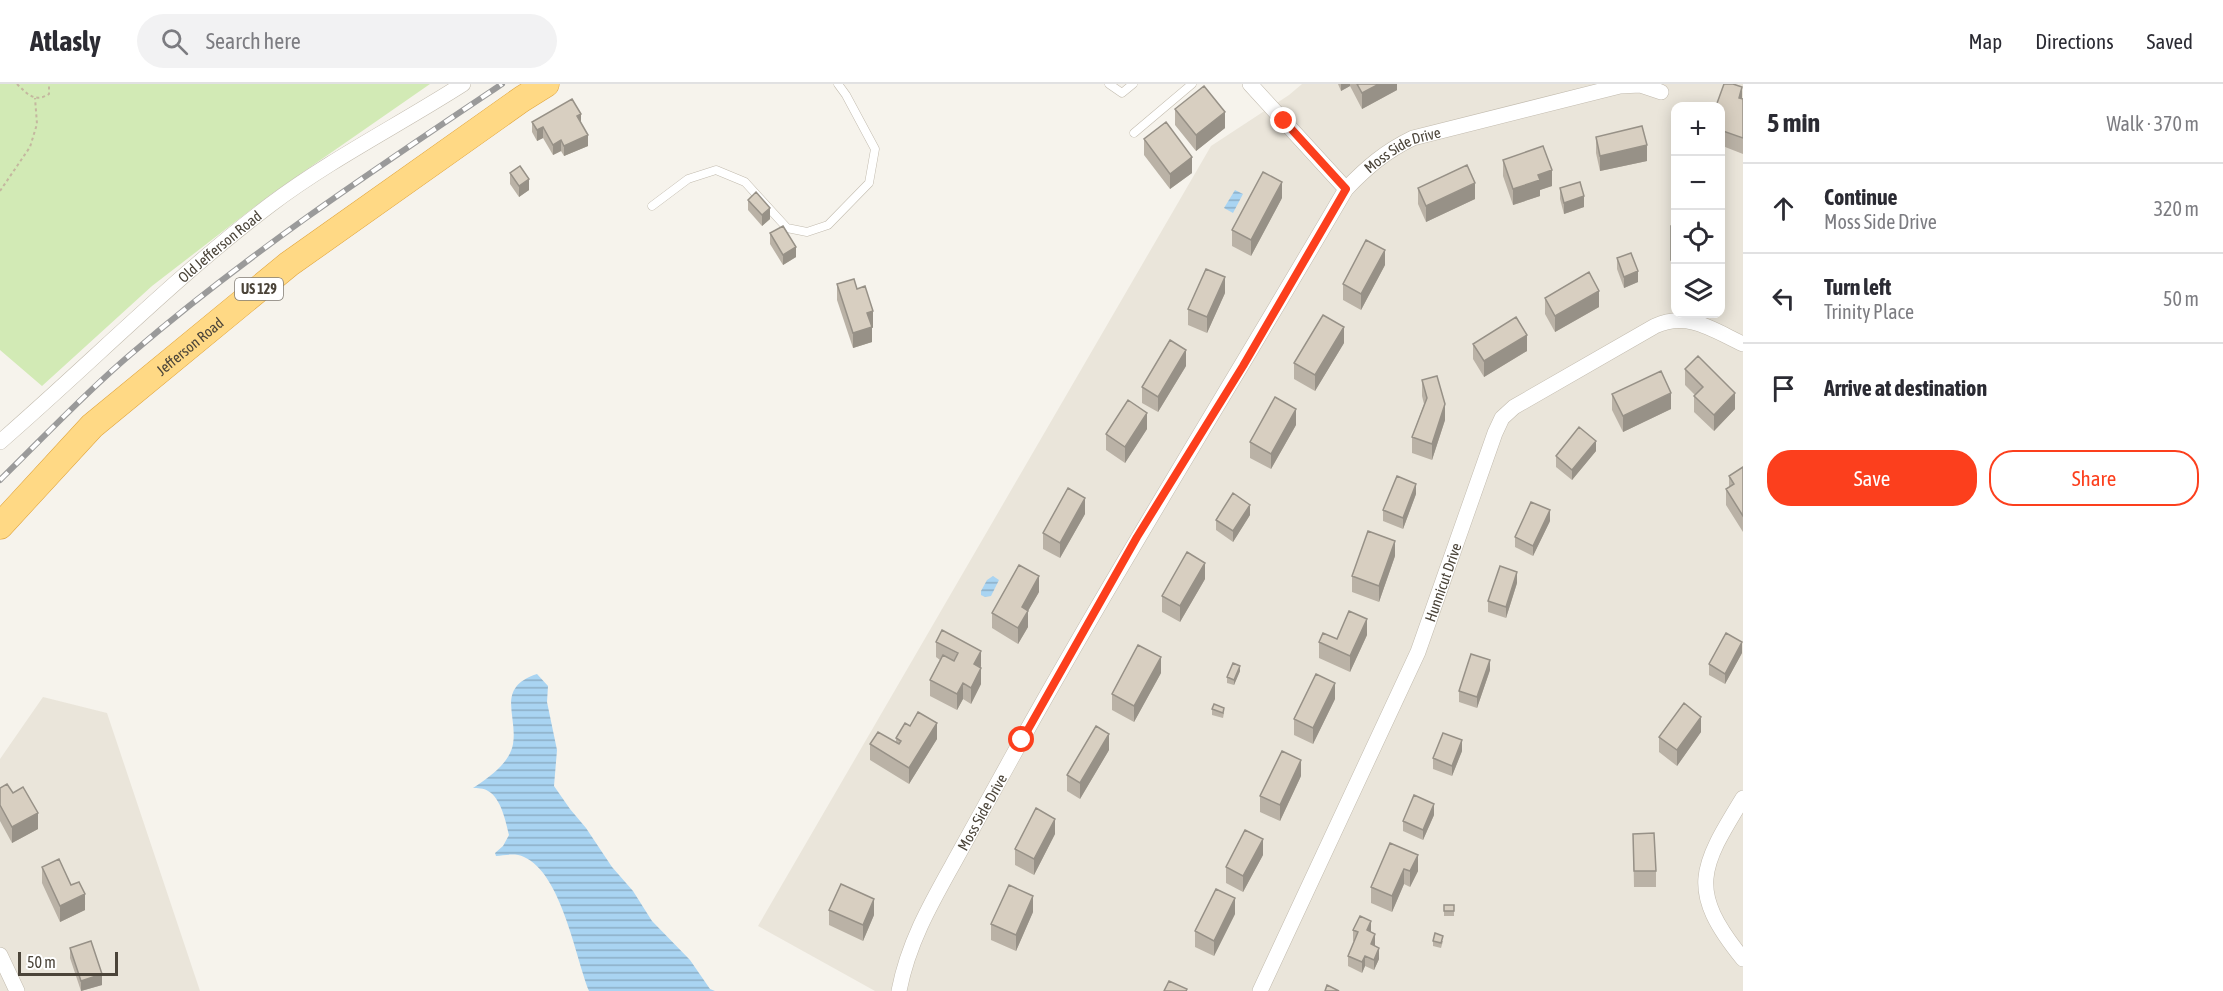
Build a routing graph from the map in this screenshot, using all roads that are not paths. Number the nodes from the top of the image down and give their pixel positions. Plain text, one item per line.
1 (463, 84) edge
2 (546, 84) edge
3 (838, 84) edge
4 (1109, 84) edge
5 (1133, 84) edge
6 (1192, 84) edge
7 (1254, 85) edge
8 (1661, 92) dead end
9 (1134, 133) dead end
10 (1346, 189) junction
11 (652, 206) dead end
12 (1743, 344) edge
13 (0, 442) edge
14 (0, 526) edge
15 (1743, 798) edge
16 (0, 955) edge
17 (1743, 959) edge
18 (17, 991) edge
19 (898, 991) edge
20 (1260, 991) edge

1 - 13 street, Old Jefferson Road
2 - 14 highway, Jefferson Road / US 129
3 - 11 lane
4 - 5 lane
6 - 9 lane
7 - 10 street
8 - 10 street, Moss Side Drive
10 - 19 street, Moss Side Drive
12 - 20 street, Hunnicut Drive
15 - 17 street
16 - 18 street

